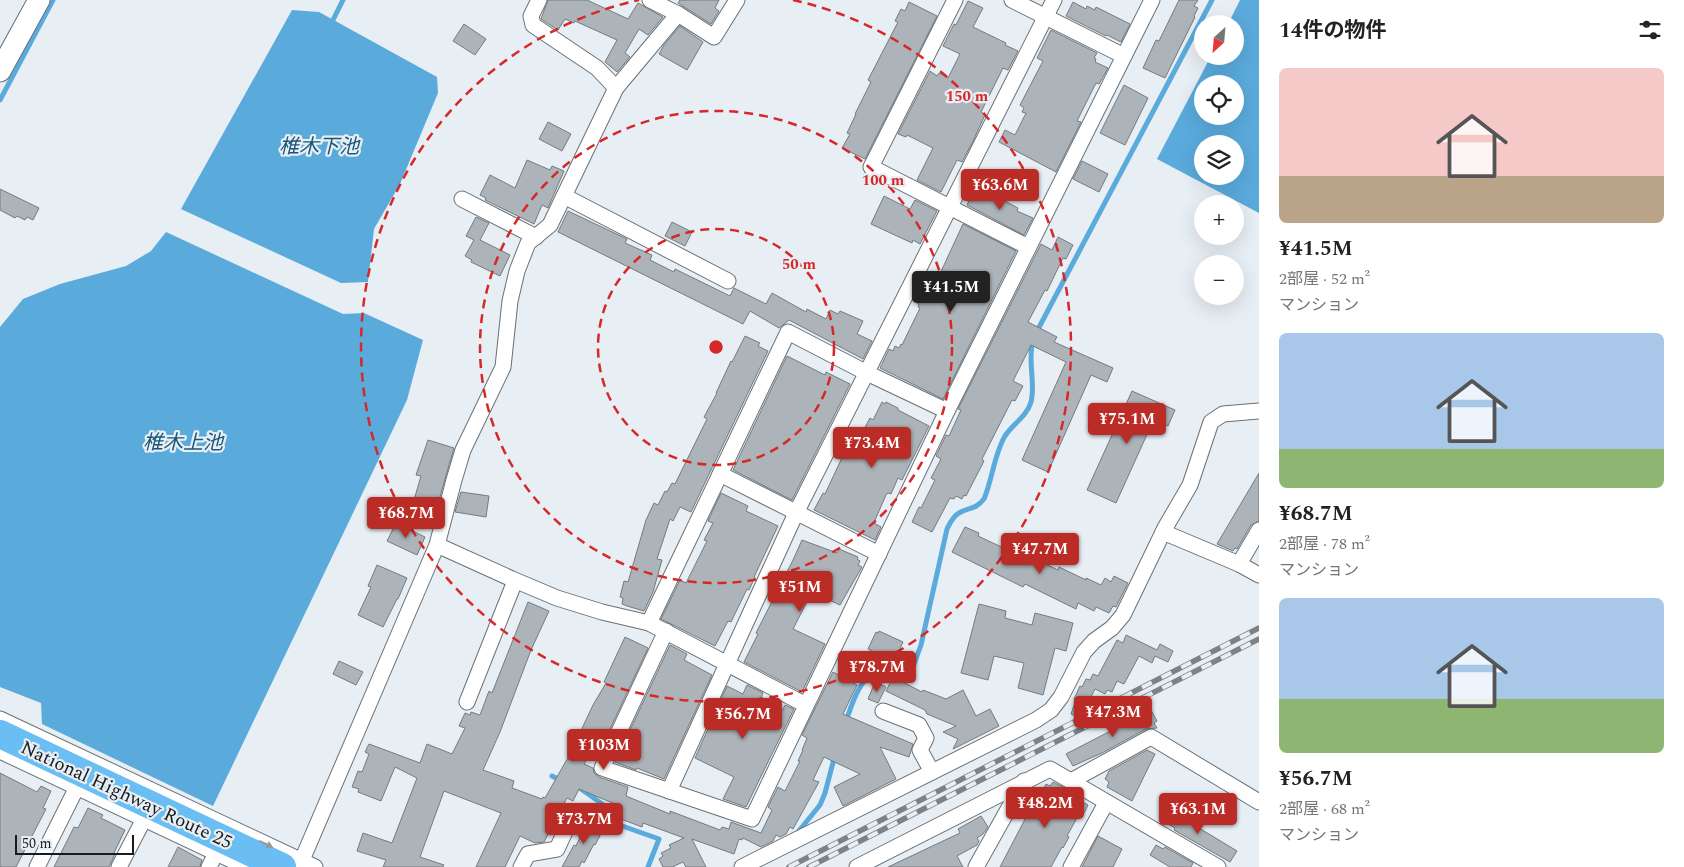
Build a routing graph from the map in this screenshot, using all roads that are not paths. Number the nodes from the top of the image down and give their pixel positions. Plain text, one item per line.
1 (39, 0) edge
2 (539, 0) edge
3 (650, 0) edge
4 (737, 0) edge
5 (955, 0) edge
6 (1012, 0) edge
7 (1054, 0) edge
8 (1152, 0) edge
9 (678, 14) junction
10 (1046, 16) junction
11 (1124, 56) junction
12 (0, 71) edge
13 (616, 88) junction
14 (564, 196) junction
15 (462, 198) dead end
16 (950, 208) junction
17 (536, 237) junction
18 (1028, 247) junction
19 (728, 280) dead end
20 (867, 372) junction
21 (947, 410) junction
22 (1259, 410) edge
23 (720, 474) junction
24 (796, 513) junction
25 (1259, 530) edge
26 (1163, 532) junction
27 (437, 545) junction
28 (879, 554) junction
29 (1239, 564) junction
30 (1259, 575) edge
31 (515, 581) junction
32 (649, 623) junction
33 (666, 631) junction
34 (726, 664) junction
35 (467, 702) dead end
36 (806, 705) junction
37 (883, 711) dead end
38 (0, 719) edge
39 (0, 734) edge
40 (0, 751) edge
41 (932, 772) junction
42 (1024, 781) junction
43 (1071, 781) junction
44 (77, 787) junction
45 (669, 791) junction
46 (1259, 802) edge
47 (1106, 803) junction
48 (144, 819) junction
49 (569, 823) dead end
50 (216, 853) junction
51 (299, 865) edge
52 (37, 867) edge
53 (119, 867) edge
54 (210, 867) edge
55 (246, 867) edge
56 (521, 867) edge
57 (742, 867) edge
58 (857, 867) edge
59 (976, 867) edge
60 (1071, 867) edge
61 (1218, 867) edge

1 - 12 street
2 - 13 street
3 - 9 street
4 - 9 street
5 - 16 street
6 - 10 street
7 - 10 street
8 - 11 street
9 - 13 street
10 - 11 street
10 - 16 street
11 - 18 street
13 - 14 street
14 - 17 street
14 - 19 street
15 - 17 street
16 - 18 street
16 - 20 street
17 - 27 street
18 - 21 street
20 - 21 street
20 - 23 street
20 - 24 street
21 - 28 street
22 - 26 street
23 - 24 street
23 - 32 street
24 - 28 street
24 - 34 street
25 - 29 street
26 - 29 street
26 - 41 street
27 - 31 street
27 - 51 street
28 - 36 street
29 - 30 street
31 - 32 street
31 - 35 street
32 - 33 street
33 - 34 street
33 - 45 street
34 - 36 street
34 - 45 street
36 - 45 street
37 - 41 street
38 -> 51 street
39 - 51 highway, National Highway Route 25
40 - 44 street
41 - 57 street
42 - 43 street
42 - 58 street
42 - 59 street
43 - 46 street
43 - 47 street
44 - 48 street
44 - 52 street
47 - 60 street
47 - 61 street
48 - 50 street
48 - 53 street
49 - 56 street
50 - 54 street
50 - 55 street

